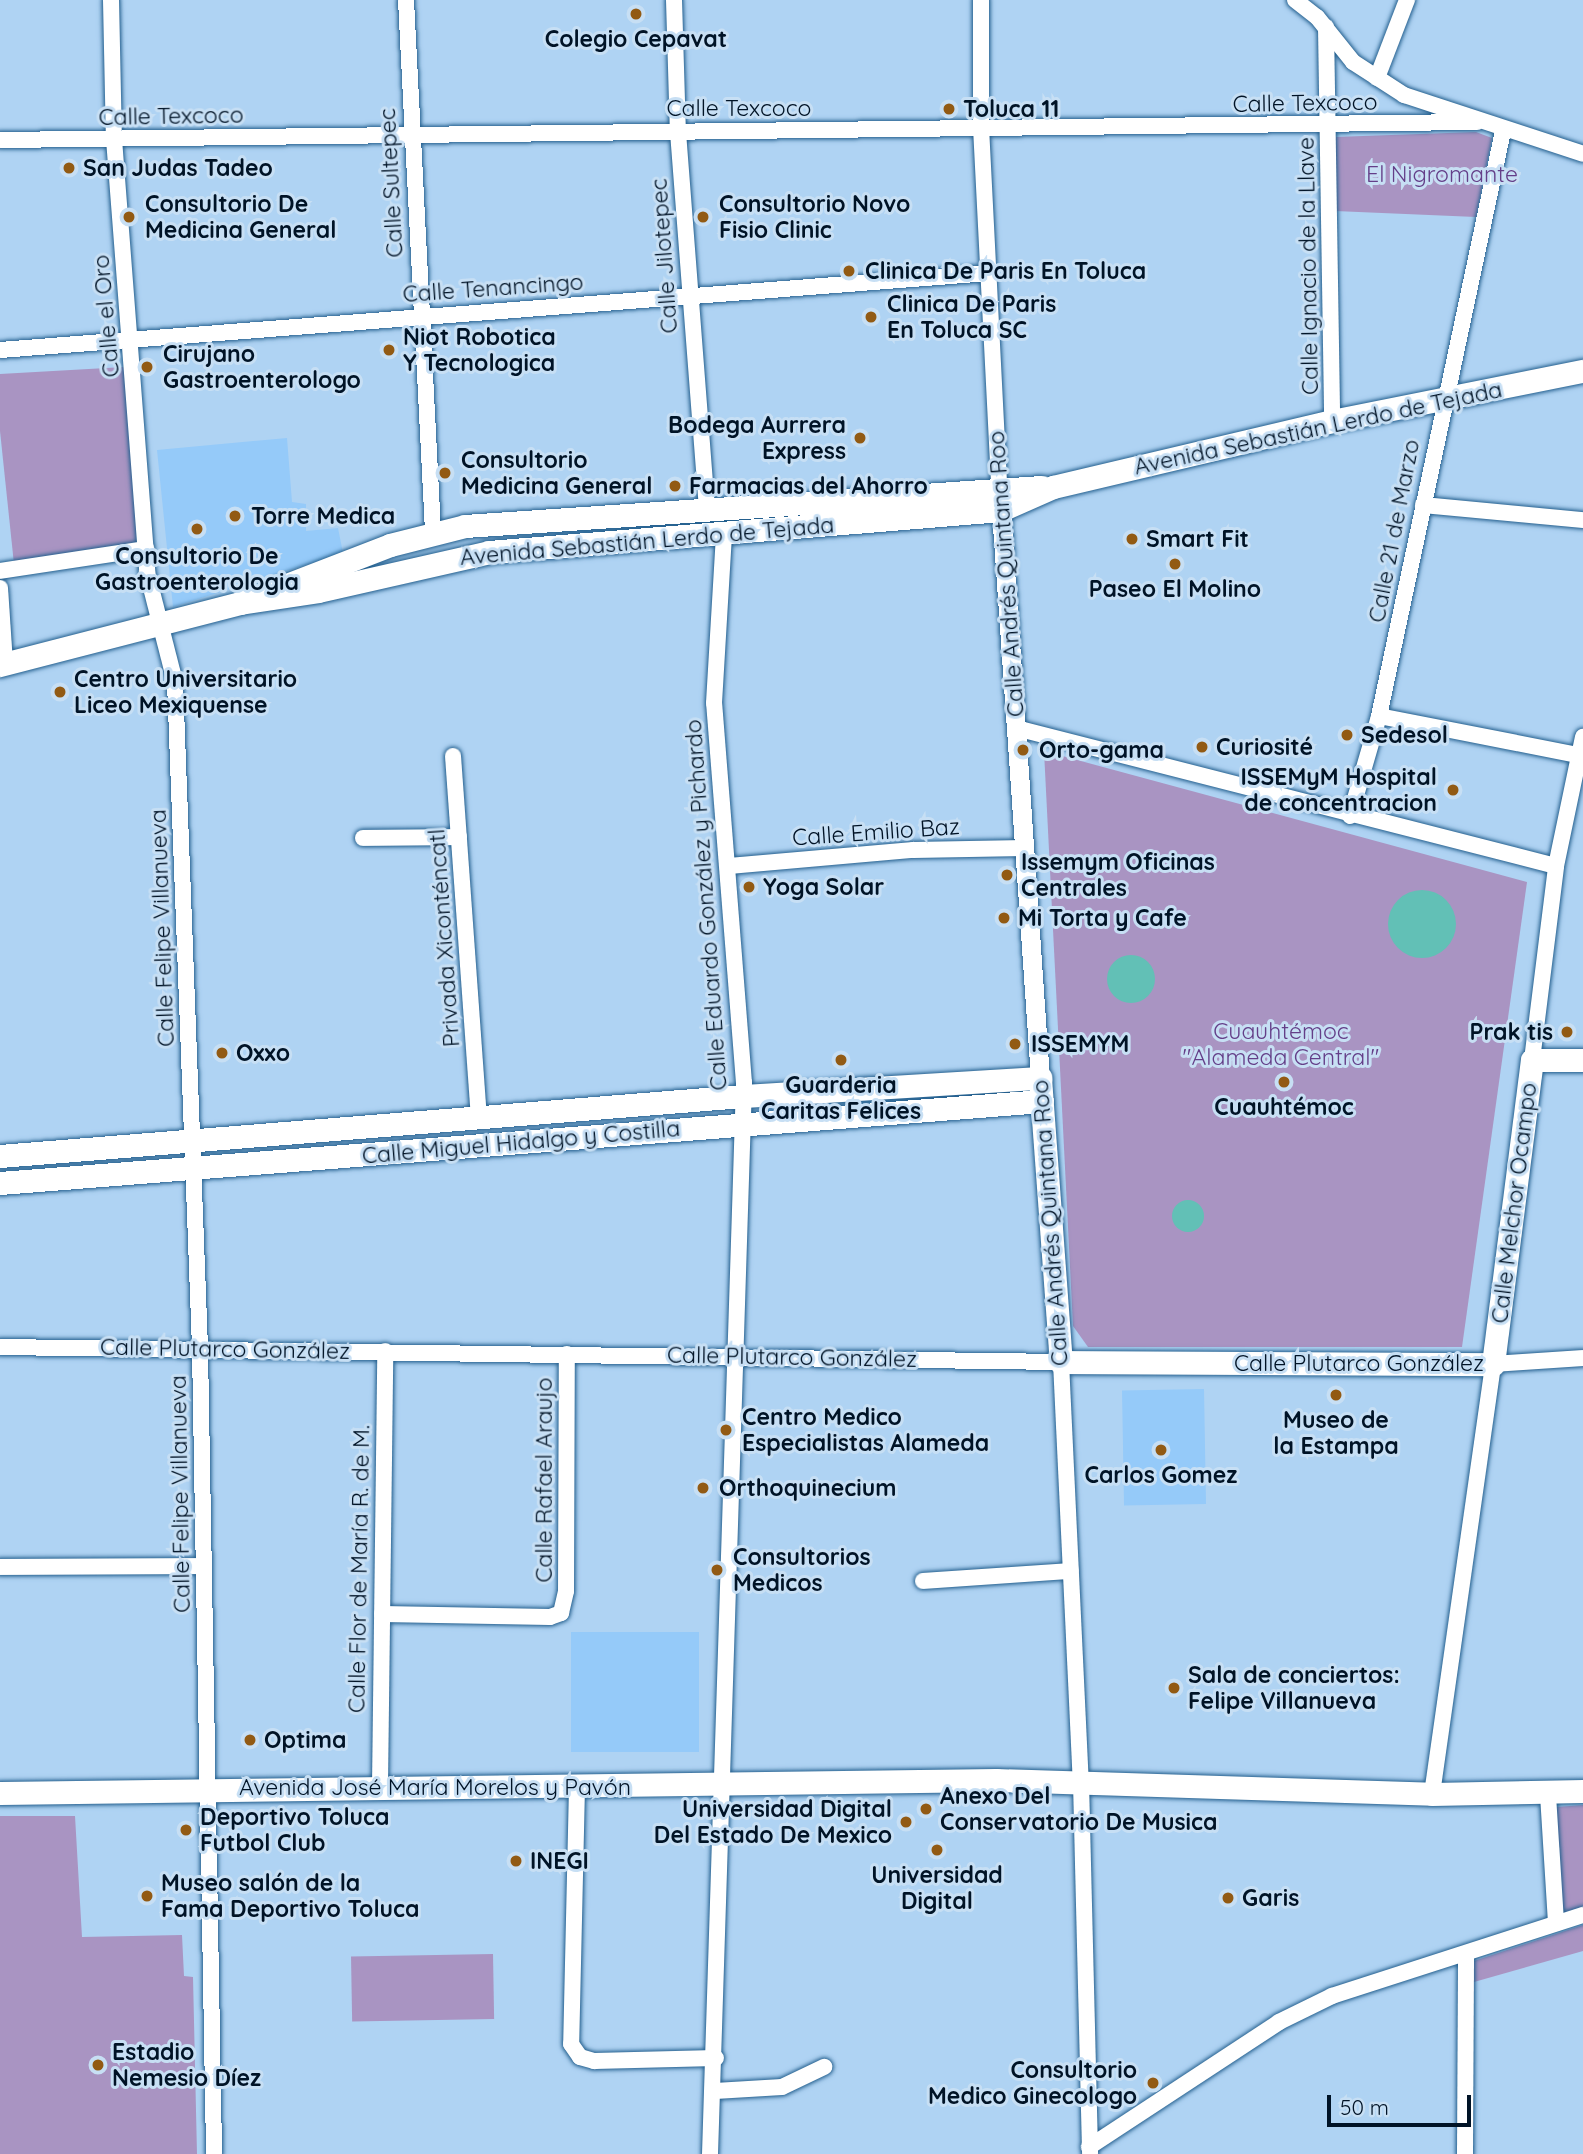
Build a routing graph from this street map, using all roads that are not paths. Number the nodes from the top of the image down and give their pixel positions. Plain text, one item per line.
1 (111, 0) edge
2 (406, 0) edge
3 (674, 0) edge
4 (981, 0) edge
5 (1296, 0) edge
6 (1407, 0) edge
7 (1326, 27) junction
8 (1377, 78) junction
9 (1477, 122) junction
10 (1329, 125) junction
11 (981, 127) junction
12 (1503, 131) junction
13 (678, 132) junction
14 (410, 136) junction
15 (114, 139) junction
16 (0, 140) edge
17 (1583, 154) edge
18 (989, 273) junction
19 (689, 297) junction
20 (421, 316) junction
21 (131, 341) junction
22 (0, 351) edge
23 (1583, 370) edge
24 (1443, 400) junction
25 (1332, 421) junction
26 (1000, 499) junction
27 (1423, 505) junction
28 (707, 508) junction
29 (1583, 520) edge
30 (433, 532) junction
31 (724, 534) junction
32 (146, 549) junction
33 (0, 571) edge
34 (0, 588) edge
35 (240, 603) junction
36 (161, 625) junction
37 (3, 664) edge
38 (1379, 716) junction
39 (1016, 728) junction
40 (1583, 737) edge
41 (1581, 755) edge
42 (453, 756) dead end
43 (1350, 816) junction
44 (459, 837) junction
45 (363, 838) dead end
46 (1026, 848) junction
47 (729, 866) junction
48 (1556, 866) junction
49 (1532, 1060) junction
50 (1583, 1060) edge
51 (1040, 1078) junction
52 (743, 1096) junction
53 (1042, 1101) junction
54 (479, 1117) junction
55 (740, 1124) junction
56 (192, 1141) junction
57 (0, 1156) edge
58 (193, 1170) junction
59 (0, 1184) edge
60 (0, 1347) edge
61 (200, 1349) junction
62 (385, 1351) junction
63 (567, 1354) junction
64 (735, 1356) junction
65 (1583, 1358) edge
66 (1061, 1363) junction
67 (1493, 1364) junction
68 (204, 1566) junction
69 (0, 1567) edge
70 (1071, 1571) junction
71 (923, 1581) dead end
72 (382, 1614) junction
73 (1081, 1782) junction
74 (722, 1784) junction
75 (380, 1786) junction
76 (577, 1787) junction
77 (208, 1788) junction
78 (1583, 1791) edge
79 (0, 1793) edge
80 (1432, 1794) junction
81 (1548, 1794) junction
82 (1583, 1915) edge
83 (1556, 1923) junction
84 (1466, 1954) junction
85 (716, 2058) junction
86 (824, 2067) dead end
87 (715, 2091) junction
88 (1090, 2150) edge
89 (214, 2154) edge
90 (710, 2154) edge
91 (1465, 2154) edge

1 - 15 street, Calle el Oro
2 - 14 street, Calle Sultepec
3 - 13 street, Calle Jilotepec
4 - 11 street, Calle Andrés Quintana Roo
5 - 7 street
6 - 8 street
7 - 8 street
7 - 10 street, Calle Ignacio de la Llave
8 - 9 street
9 - 10 street, Calle Texcoco
9 - 12 street
10 - 11 street, Calle Texcoco
10 - 25 street, Calle Ignacio de la Llave
11 - 13 street, Calle Texcoco
11 - 18 street, Calle Andrés Quintana Roo
12 - 17 street
12 - 24 street, Calle 21 de Marzo
13 - 14 street, Calle Texcoco
13 - 19 street, Calle Jilotepec
14 - 15 street, Calle Texcoco
14 - 20 street, Calle Sultepec
15 - 16 street, Calle Texcoco
15 - 21 street, Calle el Oro
18 - 19 street, Calle Tenancingo
18 - 26 street, Calle Andrés Quintana Roo
19 - 20 street, Calle Tenancingo
19 - 28 street, Calle Jilotepec
20 - 21 street, Calle Tenancingo
20 - 30 street, Calle Sultepec
21 - 22 street, Calle Tenancingo
21 - 32 street, Calle el Oro
23 - 24 main road, Avenida Sebastián Lerdo de Tejada
24 - 25 main road, Avenida Sebastián Lerdo de Tejada
24 - 27 street, Calle 21 de Marzo
25 - 26 main road, Avenida Sebastián Lerdo de Tejada
26 - 28 main road, Avenida Sebastián Lerdo de Tejada
26 - 31 main road, Avenida Sebastián Lerdo de Tejada
26 - 39 street, Calle Andrés Quintana Roo
27 - 29 street
27 - 38 street, Calle 21 de Marzo
28 - 30 main road, Avenida Sebastián Lerdo de Tejada
30 - 35 main road, Avenida Sebastián Lerdo de Tejada
31 - 35 main road, Avenida Sebastián Lerdo de Tejada
31 - 47 street, Calle Eduardo González y Pichardo
32 - 33 street
32 - 36 street, Calle el Oro
34 - 37 street
35 - 36 main road, Avenida Sebastián Lerdo de Tejada
36 - 37 main road, Avenida Sebastián Lerdo de Tejada
36 - 56 street, Calle Felipe Villanueva
38 - 41 street
38 - 43 street, Calle 21 de Marzo
39 - 43 street
39 - 46 street, Calle Andrés Quintana Roo
40 - 41 street, Calle Melchor Ocampo
41 - 48 street, Calle Melchor Ocampo
42 - 44 street, Privada Xiconténcatl
43 - 48 street
44 - 45 street
44 - 54 street, Privada Xiconténcatl
46 - 47 street, Calle Emilio Baz
46 - 51 street, Calle Andrés Quintana Roo
47 - 52 street, Calle Eduardo González y Pichardo
48 - 49 street, Calle Melchor Ocampo
49 - 50 main road
49 - 67 main road, Calle Melchor Ocampo
51 - 52 main road, Calle Miguel Hidalgo y Costilla
51 - 53 main road, Calle Andrés Quintana Roo
52 - 54 main road, Calle Miguel Hidalgo y Costilla
52 - 55 street, Calle Eduardo González y Pichardo
53 - 55 main road, Calle Miguel Hidalgo y Costilla
53 - 66 main road, Calle Andrés Quintana Roo
54 - 56 main road, Calle Miguel Hidalgo y Costilla
55 - 58 main road, Calle Miguel Hidalgo y Costilla
55 - 64 street, Calle Eduardo González y Pichardo
56 - 57 main road, Calle Miguel Hidalgo y Costilla
56 - 58 street, Calle Felipe Villanueva
58 - 59 main road, Calle Miguel Hidalgo y Costilla
58 - 61 street, Calle Felipe Villanueva
60 - 61 street, Calle Plutarco González
61 - 62 street, Calle Plutarco González
61 - 68 street, Calle Felipe Villanueva
62 - 63 street, Calle Plutarco González
62 - 72 street, Calle Flor de María R. de M.
63 - 64 street, Calle Plutarco González
63 - 72 street, Calle Rafael Araujo
64 - 66 street, Calle Plutarco González
64 - 74 street, Calle Eduardo González y Pichardo
65 - 67 street, Calle Plutarco González
66 - 67 main road, Calle Plutarco González
66 - 70 street, Calle Andrés Quintana Roo
67 - 80 street, Calle Melchor Ocampo
68 - 69 street
68 - 77 street, Calle Felipe Villanueva
70 - 71 street
70 - 73 street, Calle Andrés Quintana Roo
72 - 75 street, Calle Flor de María R. de M.
73 - 74 main road, Avenida José María Morelos y Pavón
73 - 80 main road, Avenida José María Morelos y Pavón
73 - 88 street, Calle Andrés Quintana Roo
74 - 76 main road, Avenida José María Morelos y Pavón
74 - 85 street, Calle Eduardo González y Pichardo
75 - 76 main road, Avenida José María Morelos y Pavón
75 - 77 main road, Avenida José María Morelos y Pavón
76 - 85 street
77 - 79 main road, Avenida José María Morelos y Pavón
77 - 89 street, Calle Felipe Villanueva
78 - 81 main road, Avenida José María Morelos y Pavón
80 - 81 main road, Avenida José María Morelos y Pavón
81 - 83 street
82 - 83 street
83 - 84 street
84 - 88 street
84 - 91 street
85 - 87 street, Calle Eduardo González y Pichardo
86 - 87 street
87 - 90 street, Calle Eduardo González y Pichardo

